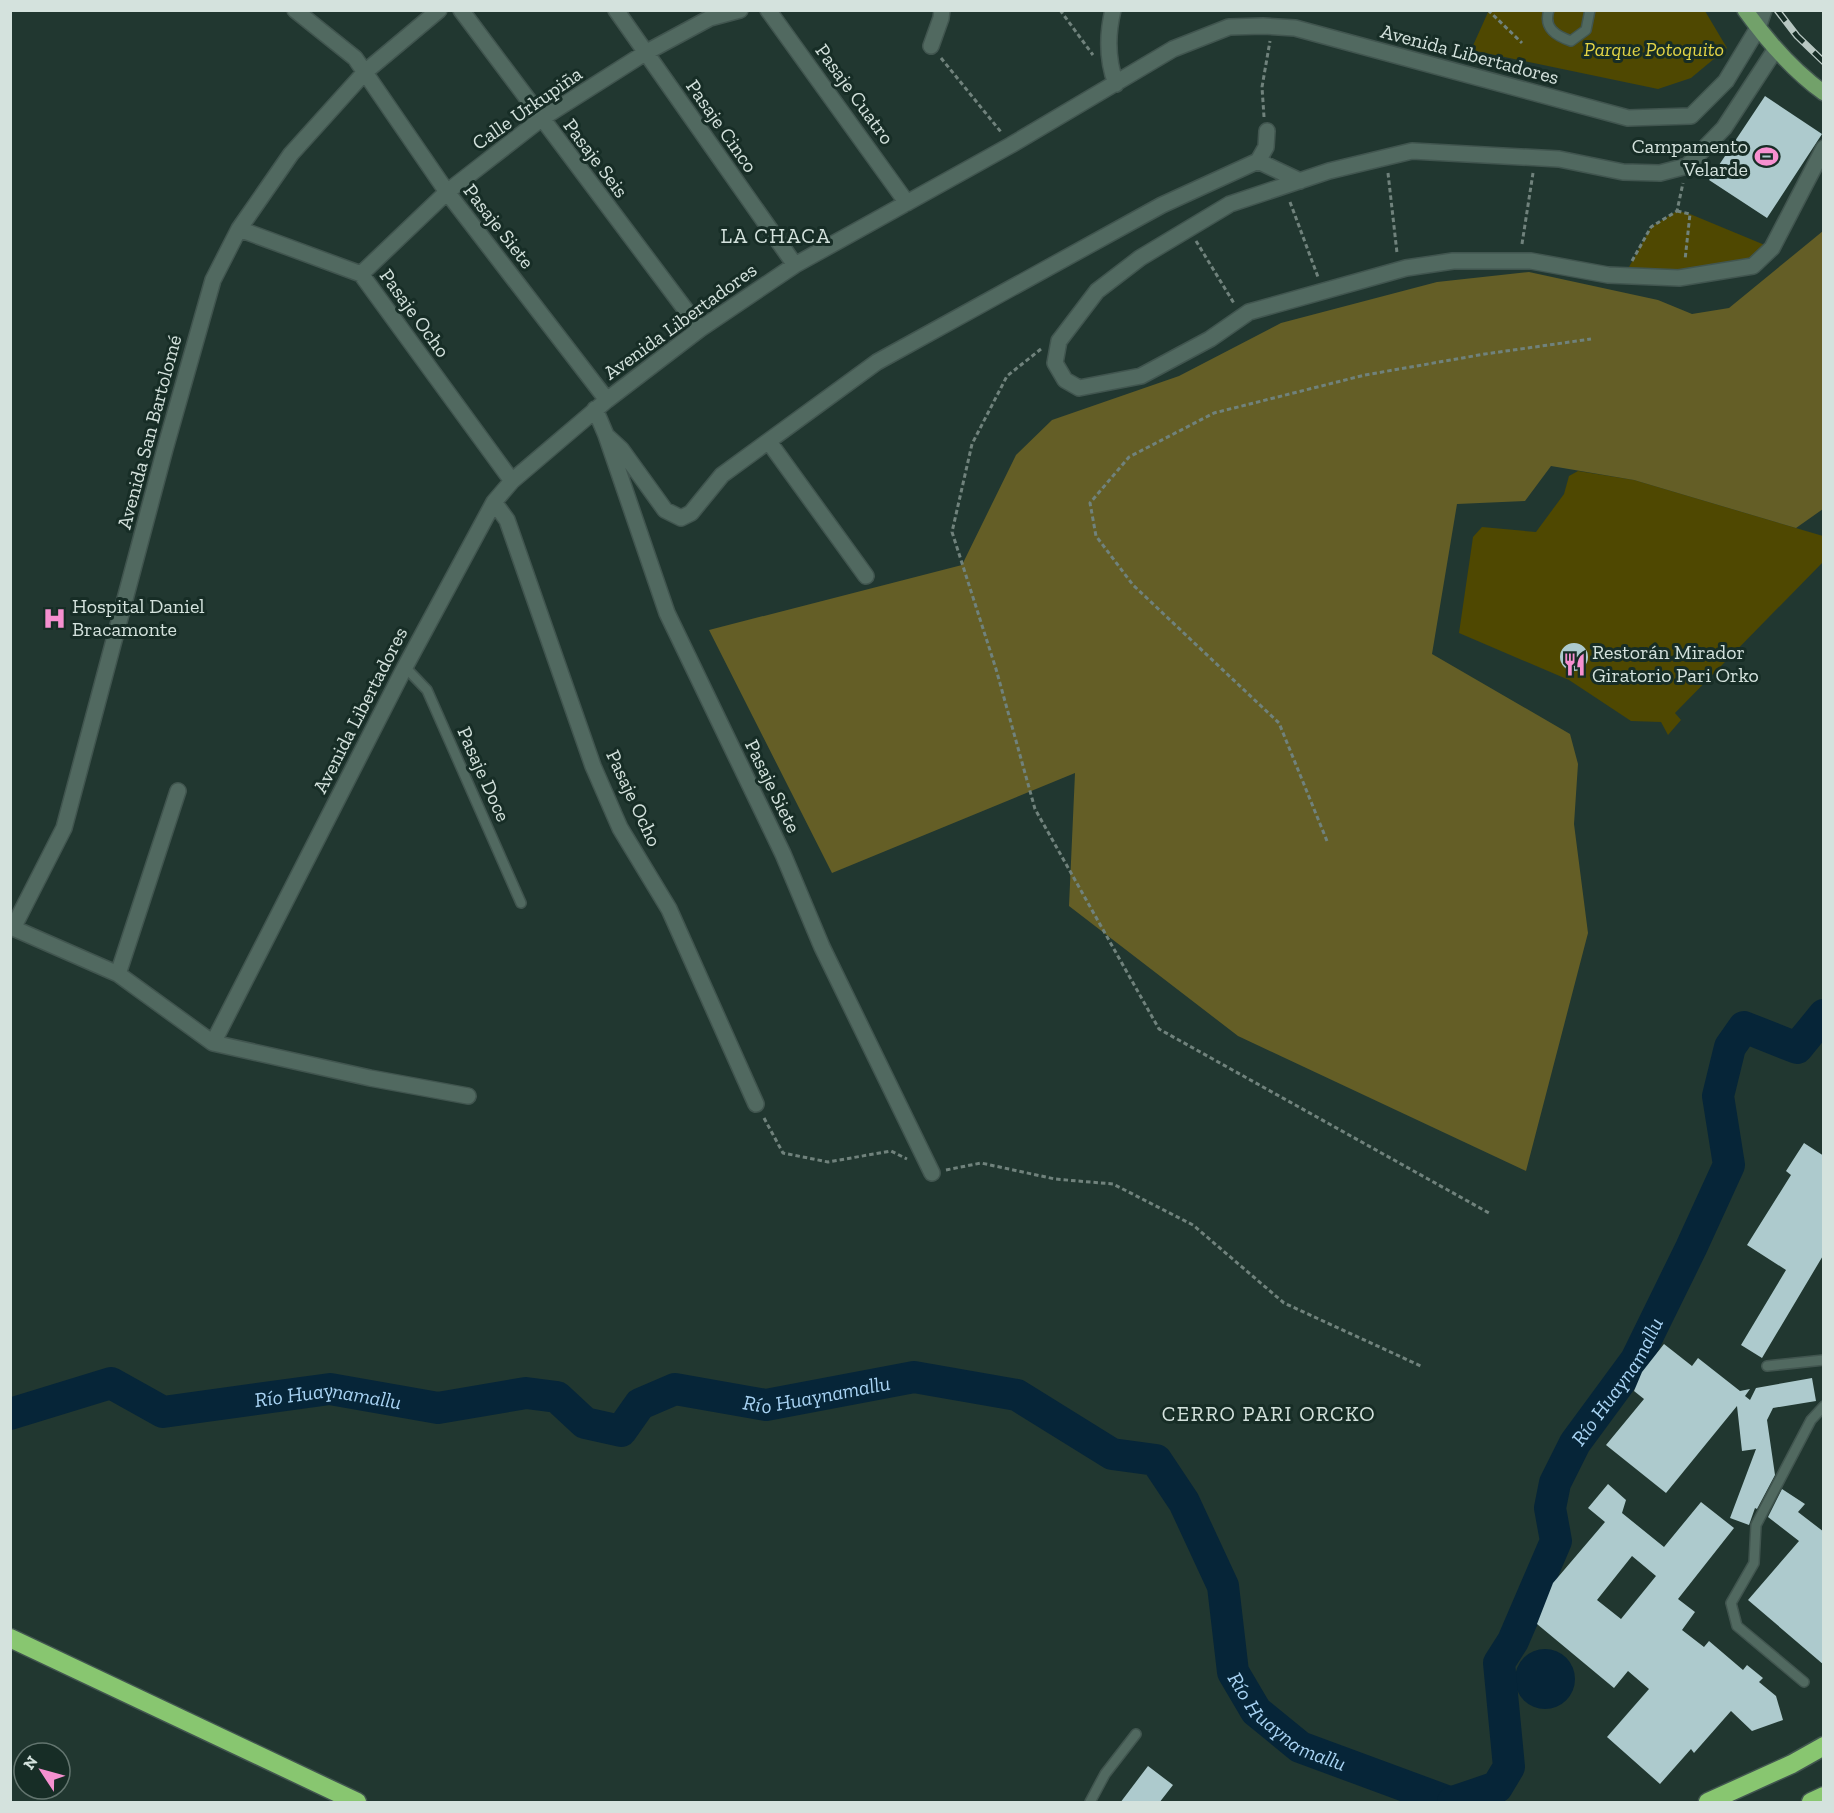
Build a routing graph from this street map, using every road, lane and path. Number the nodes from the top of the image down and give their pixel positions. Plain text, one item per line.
1 (295, 10) edge
2 (439, 10) edge
3 (460, 10) edge
4 (616, 10) edge
5 (740, 10) edge
6 (768, 10) edge
7 (942, 10) edge
8 (1060, 10) edge
9 (1113, 10) edge
10 (1488, 10) edge
11 (1549, 10) edge
12 (1590, 10) edge
13 (1745, 10) edge
14 (1764, 10) edge
15 (1273, 26) junction
16 (1758, 28) junction
17 (1522, 43) dead end
18 (931, 46) joint
19 (1775, 50) junction
20 (645, 53) junction
21 (365, 72) junction
22 (1113, 77) junction
23 (1824, 93) edge
24 (541, 119) junction
25 (1267, 131) joint
26 (1011, 145) junction
27 (1824, 148) edge
28 (1386, 156) junction
29 (1535, 157) junction
30 (1258, 161) junction
31 (1687, 166) junction
32 (1300, 181) junction
33 (1284, 186) junction
34 (447, 192) junction
35 (907, 203) junction
36 (1677, 211) junction
37 (239, 229) junction
38 (1189, 230) junction
39 (1520, 261) junction
40 (795, 265) junction
41 (1399, 270) junction
42 (361, 274) junction
43 (1624, 276) junction
44 (1684, 277) junction
45 (1324, 292) junction
46 (1242, 317) junction
47 (700, 330) junction
48 (1591, 339) dead end
49 (1043, 348) dead end
50 (601, 404) junction
51 (606, 435) junction
52 (769, 442) junction
53 (512, 481) junction
54 (494, 502) junction
55 (866, 576) dead end
56 (405, 667) junction
57 (178, 791) dead end
58 (1327, 841) dead end
59 (521, 903) dead end
60 (12, 928) edge
61 (118, 974) junction
62 (213, 1043) junction
63 (468, 1096) dead end
64 (756, 1104) joint
65 (933, 1173) junction
66 (1489, 1213) dead end
67 (1824, 1360) edge
68 (1767, 1366) dead end
69 (1423, 1367) dead end
70 (1824, 1406) edge
71 (10, 1638) edge
72 (1804, 1682) dead end
73 (1136, 1734) dead end
74 (1824, 1746) edge
75 (1824, 1796) edge
76 (357, 1803) edge
77 (1090, 1803) edge
78 (1708, 1803) edge
79 (1811, 1803) edge

1 - 21 street, Pasaje Siete
2 - 21 street, Avenida San Bartolomé
3 - 24 street, Pasaje Seis
4 - 20 street, Pasaje Cinco
5 - 20 street, Calle Urkupiña
6 - 35 street, Pasaje Cuatro
7 - 18 street
8 - 22 path
9 - 22 street
10 - 17 path
11 - 12 lane
13 - 16 main road
14 - 16 street, Avenida Libertadores
15 - 16 street, Avenida Libertadores
15 - 22 street, Avenida Libertadores
15 - 25 path
16 - 19 main road
18 - 26 path
19 - 23 main road
19 - 31 street
20 - 24 street, Calle Urkupiña
20 - 40 street, Pasaje Cinco
21 - 34 street, Pasaje Siete
21 - 37 street, Avenida San Bartolomé
22 - 26 street, Avenida Libertadores
24 - 34 street, Calle Urkupiña
24 - 47 street, Pasaje Seis
25 - 30 street
26 - 35 street, Avenida Libertadores
27 - 44 street
28 - 29 street
28 - 32 street
28 - 41 path
29 - 31 street
29 - 39 path
30 - 32 street
30 - 52 street
31 - 36 path
32 - 33 street
33 - 38 street
33 - 45 path
34 - 42 street, Calle Urkupiña
34 - 50 street, Pasaje Siete
35 - 40 street, Avenida Libertadores
36 - 43 path
36 - 44 path
37 - 42 street, Pasaje Ocho
37 - 60 street, Avenida San Bartolomé
38 - 46 path
38 - 46 street
39 - 41 street
39 - 43 street
40 - 47 street, Avenida Libertadores
41 - 45 street
42 - 53 street, Pasaje Ocho
43 - 44 street
45 - 46 street
47 - 50 street, Avenida Libertadores
48 - 58 path
49 - 66 path
50 - 51 street, Pasaje Siete
50 - 53 street, Avenida Libertadores
51 - 52 street
51 - 65 street, Pasaje Siete
52 - 55 street
53 - 54 street, Avenida Libertadores
54 - 56 street, Avenida Libertadores
54 - 64 street, Pasaje Ocho
56 - 59 lane, Pasaje Doce
56 - 62 street, Avenida Libertadores
57 - 61 street
60 - 61 street
61 - 62 street
62 - 63 street
64 - 65 path
65 - 69 path
67 - 68 lane
70 - 72 lane
71 - 76 highway
73 - 77 lane
74 - 78 highway
75 - 79 highway

